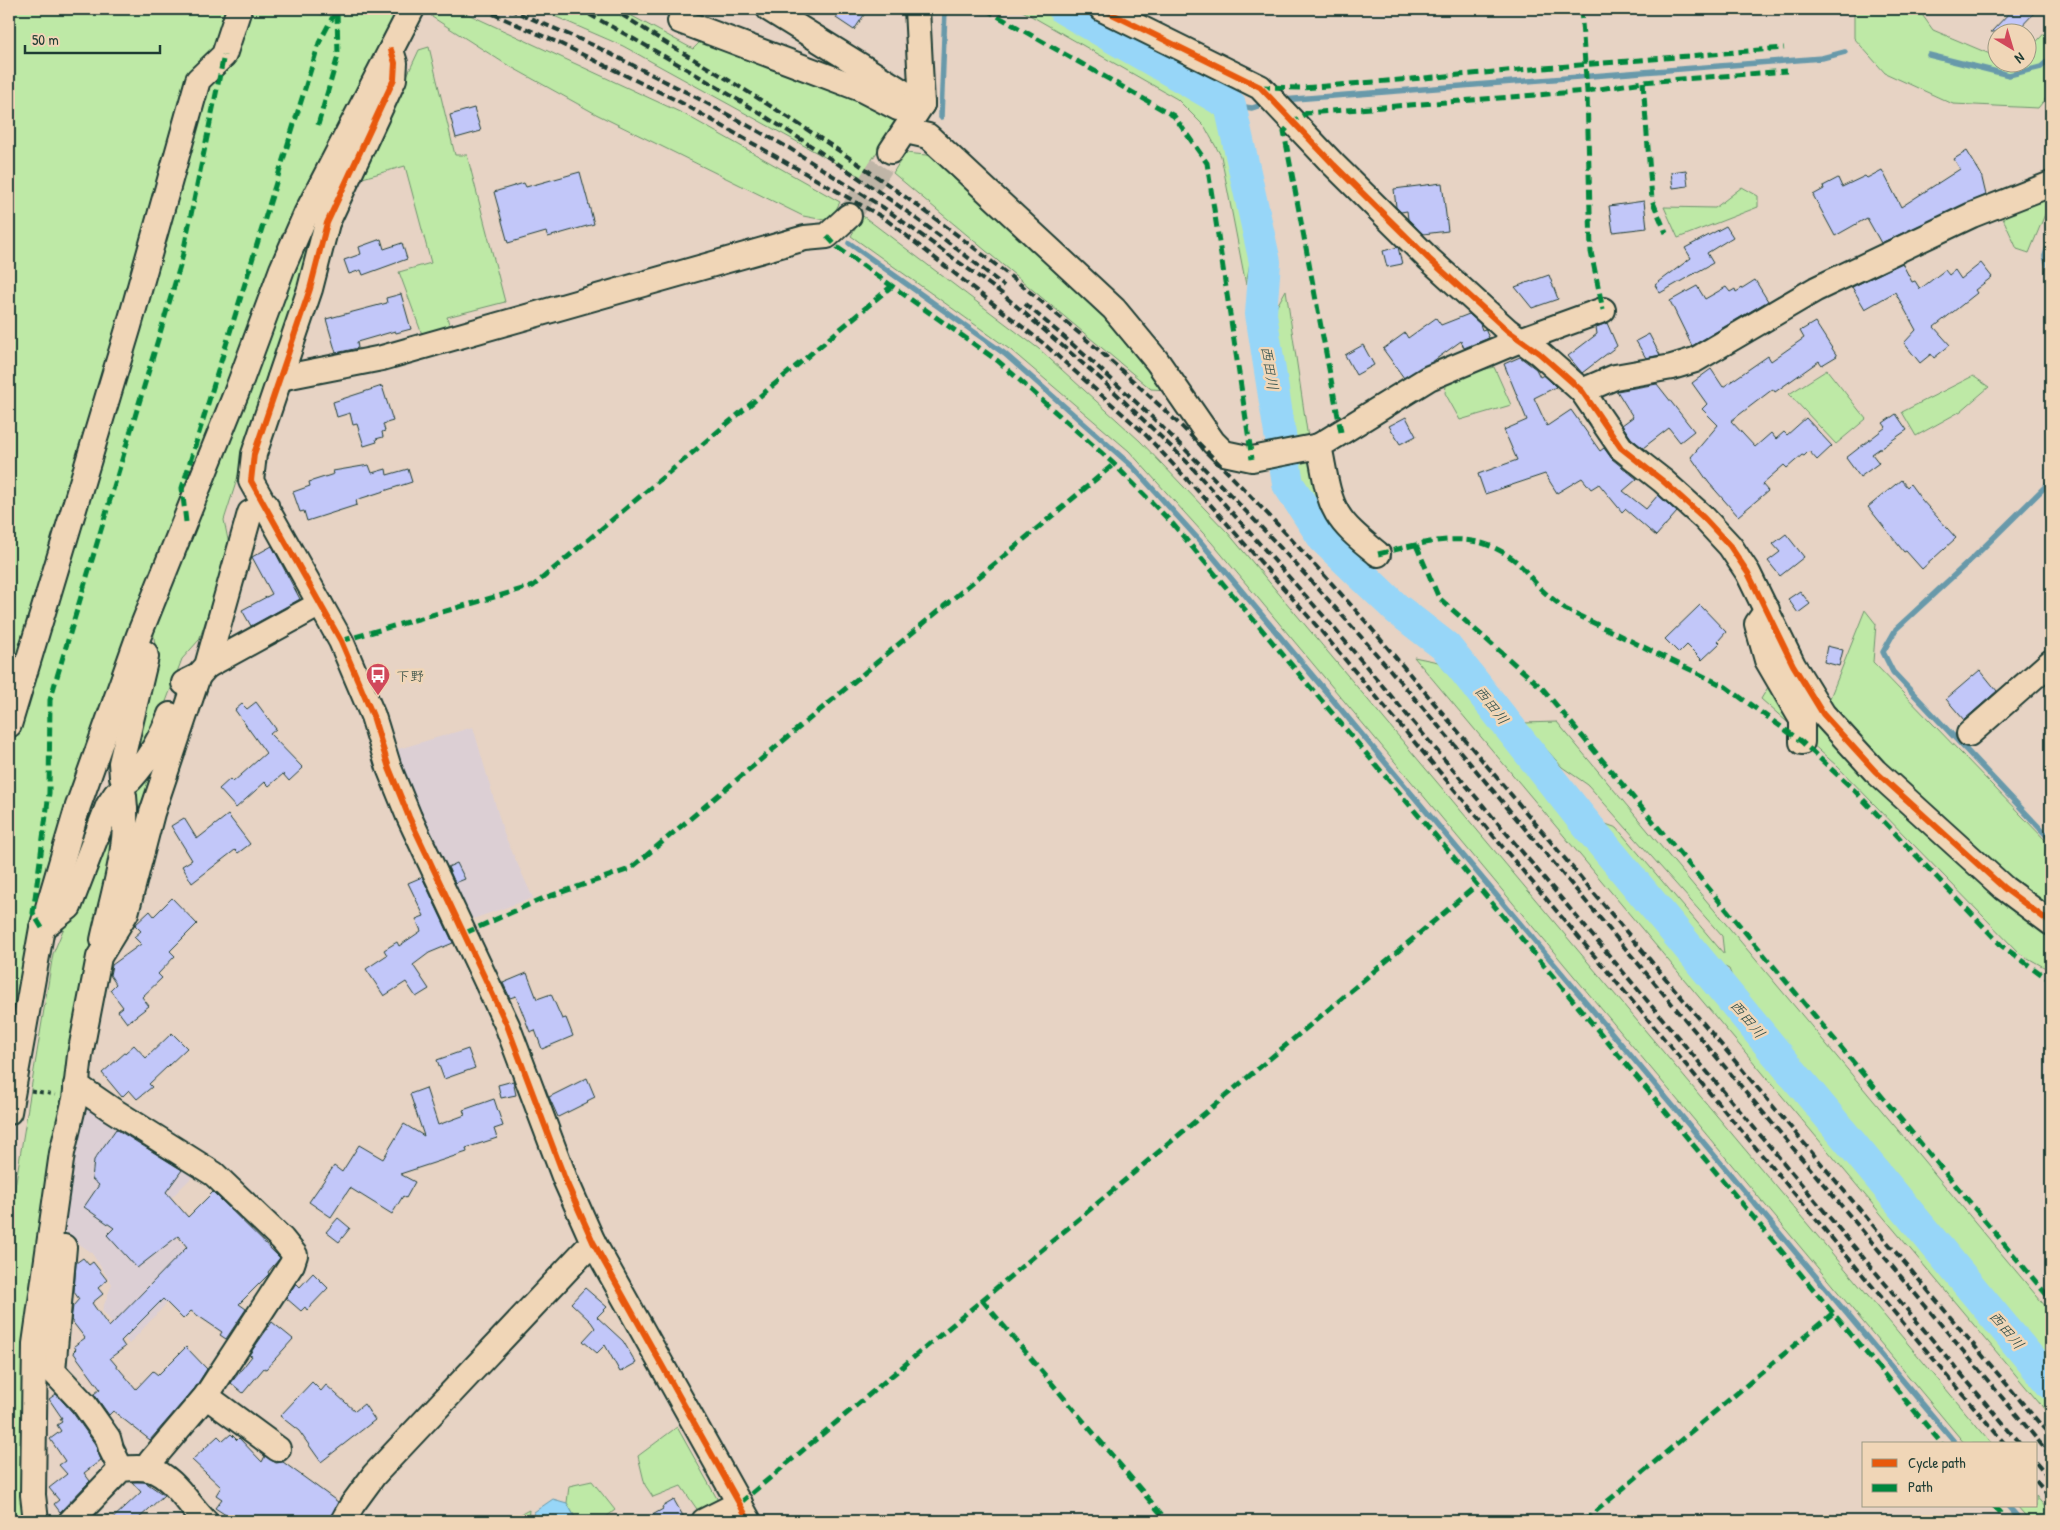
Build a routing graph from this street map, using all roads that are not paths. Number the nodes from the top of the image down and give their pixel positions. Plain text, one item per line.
1 (239, 9) edge
2 (412, 9) edge
3 (769, 9) edge
4 (917, 9) edge
5 (1102, 9) edge
6 (680, 21) dead end
7 (391, 50) junction
8 (922, 104) junction
9 (906, 130) junction
10 (891, 151) tunnel mouth
11 (2051, 184) edge
12 (849, 216) tunnel mouth
13 (1603, 310) dead end
14 (1520, 340) junction
15 (280, 378) junction
16 (1582, 391) junction
17 (1319, 446) junction
18 (266, 505) junction
19 (1378, 554) dead end
20 (320, 604) junction
21 (1767, 610) junction
22 (139, 636) junction
23 (2051, 662) edge
24 (203, 671) junction
25 (9, 725) edge
26 (1968, 734) dead end
27 (1802, 742) dead end
28 (123, 787) junction
29 (2051, 923) edge
30 (42, 928) junction
31 (99, 957) junction
32 (75, 1092) junction
33 (9, 1112) edge
34 (64, 1143) junction
35 (593, 1242) junction
36 (206, 1396) junction
37 (278, 1449) dead end
38 (122, 1469) junction
39 (149, 1469) junction
40 (744, 1512) edge
41 (36, 1521) edge
42 (71, 1521) edge
43 (205, 1521) edge
44 (343, 1521) edge
45 (704, 1521) edge

1 - 25 street
2 - 7 street
3 - 8 street
4 - 8 street
5 - 14 street
6 - 8 street
7 - 15 street
7 - 22 street
8 - 9 street
9 - 10 street
9 - 17 street
11 - 16 street
12 - 15 street
13 - 14 street
14 - 16 street
14 - 17 street
15 - 18 street
16 - 21 street
17 - 19 street
18 - 20 street
18 - 24 street
20 - 24 street
20 - 35 street
21 - 27 street
21 - 29 street
22 - 28 street
22 - 30 street
23 - 26 street
24 - 28 street
24 - 31 street
28 - 30 street
28 - 31 street
30 - 33 street
31 - 32 street
32 - 34 street
32 - 36 street
34 - 38 street
34 - 41 street
35 - 40 street
35 - 44 street
36 - 37 street
36 - 39 street
38 - 39 street
38 - 42 street
39 - 43 street
40 - 45 street

